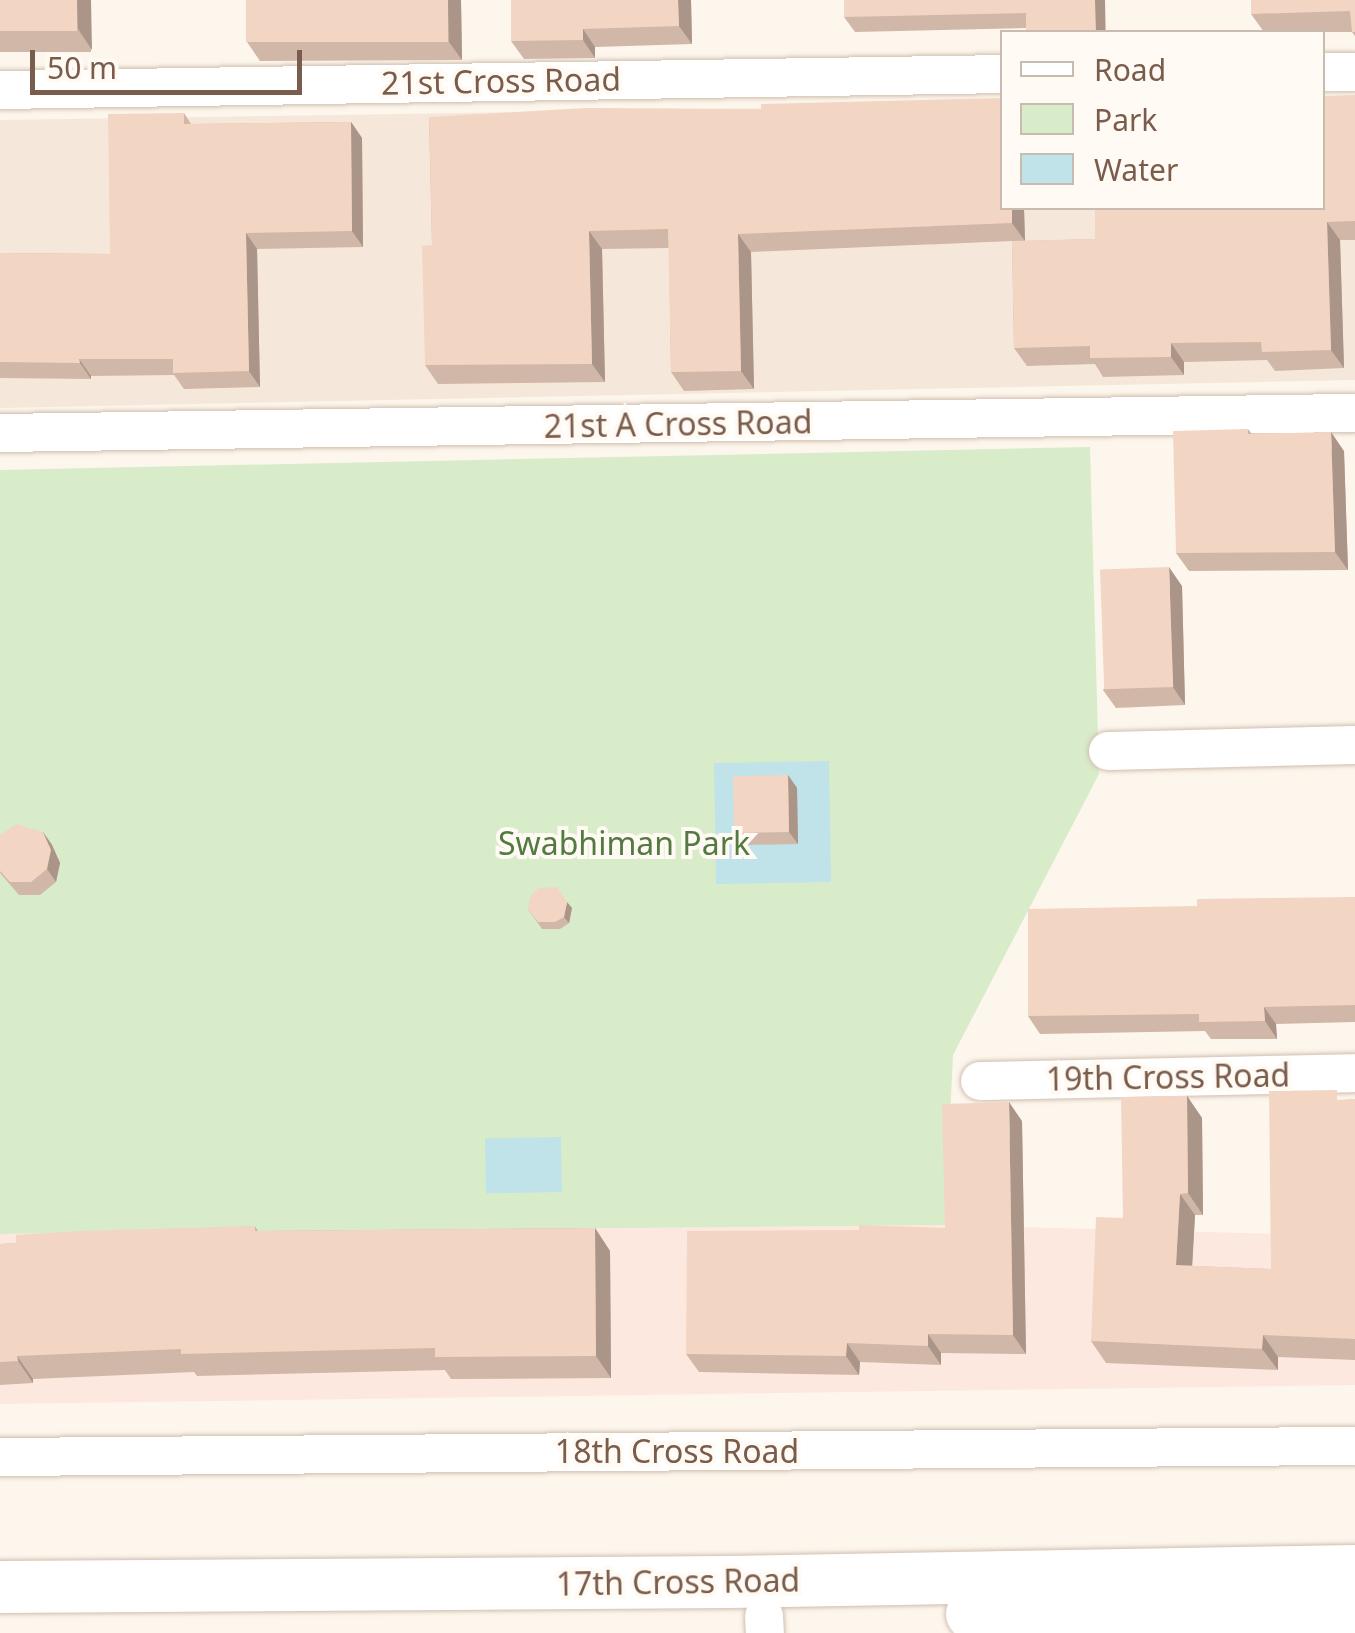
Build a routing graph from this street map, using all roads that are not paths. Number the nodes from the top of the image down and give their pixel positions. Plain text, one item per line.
1 (1325, 72) edge
2 (1355, 72) edge
3 (1000, 74) edge
4 (0, 90) edge
5 (1355, 413) edge
6 (0, 434) edge
7 (1355, 745) edge
8 (1108, 751) dead end
9 (1355, 1073) edge
10 (980, 1081) dead end
11 (1355, 1446) edge
12 (0, 1457) edge
13 (1355, 1571) edge
14 (0, 1587) edge
15 (1355, 1610) edge
16 (0, 1620) edge
17 (765, 1624) edge

1 - 2 street
3 - 4 street, 21st Cross Road
5 - 6 street, 21st A Cross Road
7 - 8 street
9 - 10 street, 19th Cross Road
11 - 12 street, 18th Cross Road
13 - 14 main road, 17th Cross Road
15 - 17 main road, 17th Cross Road
16 - 17 main road, 17th Cross Road

